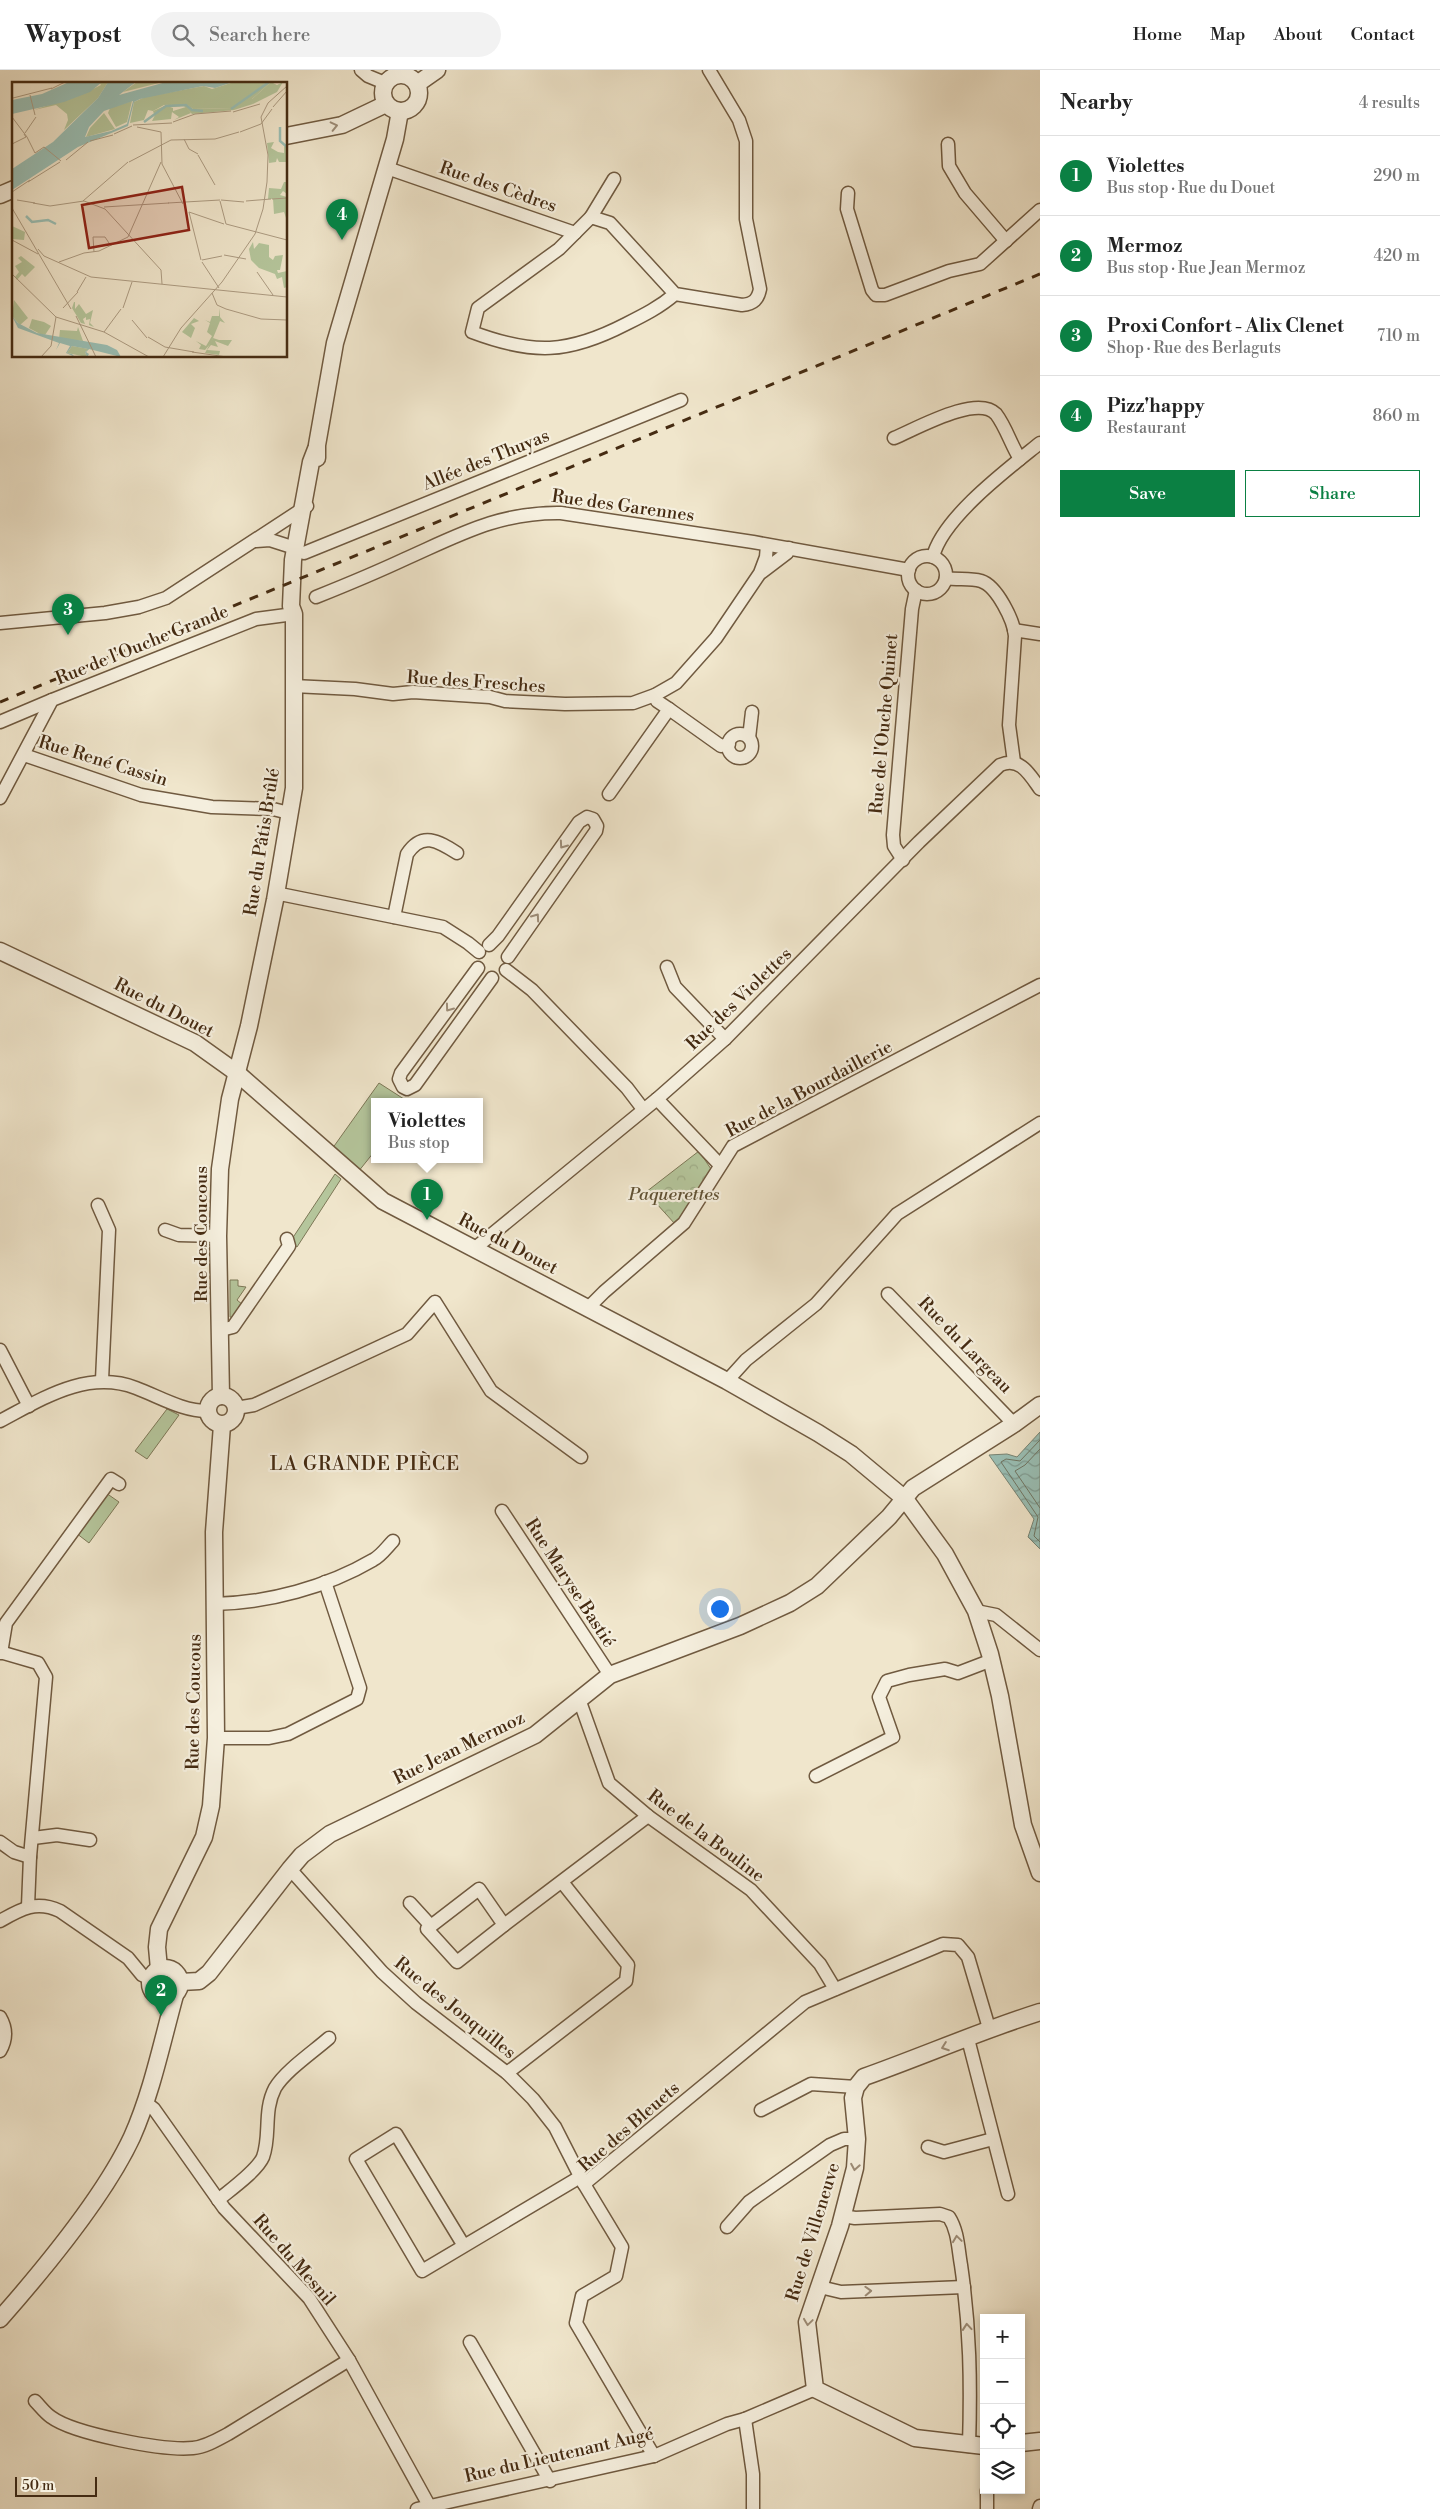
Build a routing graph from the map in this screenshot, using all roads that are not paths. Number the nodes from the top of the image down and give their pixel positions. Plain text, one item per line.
1 (360, 70) edge
2 (437, 70) edge
3 (709, 70) edge
4 (409, 76) edge
5 (385, 83) junction
6 (393, 108) junction
7 (288, 136) edge
8 (948, 144) dead end
9 (387, 168) junction
10 (614, 178) dead end
11 (12, 190) edge
12 (848, 193) dead end
13 (0, 194) edge
14 (1040, 210) edge
15 (591, 217) junction
16 (575, 233) junction
17 (1006, 241) junction
18 (675, 294) junction
19 (681, 400) dead end
20 (894, 438) dead end
21 (1040, 443) edge
22 (1020, 459) junction
23 (306, 507) junction
24 (254, 541) junction
25 (767, 545) junction
26 (789, 548) junction
27 (301, 554) junction
28 (933, 557) junction
29 (909, 570) junction
30 (760, 573) junction
31 (946, 578) junction
32 (916, 590) junction
33 (316, 597) dead end
34 (294, 614) junction
35 (0, 623) edge
36 (1014, 630) junction
37 (1040, 634) edge
38 (293, 686) junction
39 (655, 695) junction
40 (52, 700) junction
41 (668, 709) junction
42 (752, 712) dead end
43 (0, 722) edge
44 (749, 738) junction
45 (729, 744) junction
46 (24, 755) junction
47 (1014, 762) junction
48 (1040, 789) edge
49 (609, 794) dead end
50 (0, 798) edge
51 (289, 814) junction
52 (457, 853) dead end
53 (903, 860) junction
54 (275, 894) junction
55 (394, 917) junction
56 (484, 949) junction
57 (0, 952) edge
58 (507, 964) junction
59 (667, 967) dead end
60 (478, 968) junction
61 (492, 978) junction
62 (1040, 985) edge
63 (725, 1039) junction
64 (237, 1073) junction
65 (657, 1099) junction
66 (643, 1110) junction
67 (1040, 1123) edge
68 (720, 1165) junction
69 (98, 1205) dead end
70 (165, 1230) dead end
71 (218, 1236) junction
72 (287, 1239) dead end
73 (474, 1249) junction
74 (888, 1294) dead end
75 (588, 1308) junction
76 (221, 1330) junction
77 (0, 1350) edge
78 (102, 1380) junction
79 (727, 1381) junction
80 (221, 1396) junction
81 (1040, 1405) edge
82 (29, 1406) junction
83 (236, 1408) junction
84 (208, 1411) junction
85 (0, 1421) edge
86 (1014, 1424) junction
87 (222, 1425) junction
88 (581, 1457) dead end
89 (119, 1484) dead end
90 (905, 1499) junction
91 (502, 1511) dead end
92 (392, 1541) dead end
93 (326, 1582) junction
94 (214, 1604) junction
95 (976, 1611) junction
96 (1040, 1650) edge
97 (1, 1652) edge
98 (992, 1660) junction
99 (610, 1675) junction
100 (579, 1699) junction
101 (216, 1738) junction
102 (816, 1776) dead end
103 (648, 1816) junction
104 (33, 1838) junction
105 (90, 1840) dead end
106 (0, 1842) edge
107 (30, 1857) junction
108 (290, 1869) junction
109 (1040, 1872) edge
110 (562, 1882) junction
111 (410, 1903) dead end
112 (28, 1906) junction
113 (0, 1921) edge
114 (504, 1925) junction
115 (431, 1926) junction
116 (155, 1974) junction
117 (835, 1990) junction
118 (172, 1992) junction
119 (1040, 2012) edge
120 (0, 2017) edge
121 (989, 2028) junction
122 (329, 2038) dead end
123 (968, 2039) junction
124 (0, 2051) edge
125 (507, 2073) junction
126 (856, 2087) junction
127 (145, 2102) junction
128 (761, 2110) dead end
129 (857, 2139) junction
130 (993, 2139) junction
131 (928, 2147) dead end
132 (582, 2181) junction
133 (1008, 2194) dead end
134 (218, 2200) junction
135 (843, 2216) junction
136 (727, 2227) dead end
137 (464, 2246) junction
138 (820, 2286) junction
139 (964, 2287) junction
140 (0, 2317) edge
141 (470, 2342) dead end
142 (349, 2360) junction
143 (815, 2389) junction
144 (35, 2401) dead end
145 (745, 2419) junction
146 (1040, 2441) edge
147 (1025, 2443) edge
148 (976, 2446) edge
149 (654, 2456) junction
150 (550, 2481) junction
151 (987, 2494) edge
152 (426, 2508) edge
153 (752, 2509) edge
154 (987, 2509) edge

1 - 5 street
2 - 4 street
3 - 18 street
4 - 5 street
4 - 6 street
5 - 6 street
7 -> 6 street
6 - 9 street
8 - 17 street
9 - 16 street, Rue des Cèdres
9 - 23 street
10 - 15 street
11 - 13 street
12 - 17 street
14 - 17 street
15 - 16 street
15 - 18 street
16 - 18 street
19 - 27 street, Allée des Thuyas
20 - 22 street
21 - 22 street
22 - 28 street
23 - 24 street
23 - 27 street
24 - 27 street
24 - 35 street
25 - 26 street, Rue des Garennes
25 - 30 street, Rue des Fresches
25 - 33 street, Rue des Garennes
26 - 29 street, Rue des Garennes
26 - 30 street, Rue des Fresches
27 - 34 street, Rue du Pâtis Brûlé
27 - 34 street, Rue du Pâtis Brûlé
28 - 29 street
28 - 31 street
29 - 32 street
30 - 39 street, Rue des Fresches
31 - 32 street
31 - 36 street
32 - 53 street, Rue de l'Ouche Quinet
34 - 38 street, Rue du Pâtis Brûlé
34 - 40 street, Rue de l'Ouche Grande
36 - 37 street
36 - 47 street
38 - 39 street, Rue des Fresches
38 - 51 street, Rue du Pâtis Brûlé
39 - 41 street
40 - 43 street
40 - 46 street, Rue de l'Ouche Grande
41 - 45 street
41 - 49 street
42 - 44 street
44 - 45 street
44 - 45 street
46 - 50 street, Rue de l'Ouche Grande
46 - 51 street, Rue René Cassin
47 - 48 street
47 - 53 street, Rue des Violettes
51 - 54 street, Rue du Pâtis Brûlé
52 - 55 street
53 - 63 street, Rue des Violettes
54 - 55 street
54 - 64 street, Rue du Pâtis Brûlé
55 - 56 street
56 - 58 street
58 -> 56 street
56 - 60 street
57 - 64 street, Rue du Douet
58 - 61 street
58 - 66 street
59 - 63 street
60 - 61 street
60 -> 61 street
62 - 68 street, Rue de la Bourdaillerie
63 - 65 street, Rue des Violettes
64 - 71 street, Rue des Coucous
64 - 73 street, Rue du Douet
65 - 66 street, Rue des Violettes
65 - 68 street
66 - 73 street, Rue des Violettes
67 - 79 street
68 - 75 street, Rue de la Bourdaillerie
69 - 78 street
70 - 71 street
71 - 76 street, Rue des Coucous
72 - 76 street
73 - 75 street, Rue du Douet
74 - 86 street, Rue du Largeau
75 - 79 street, Rue du Douet
76 - 80 street, Rue des Coucous
77 - 82 street
78 - 82 street
78 - 84 street
79 - 90 street, Rue du Douet
80 - 83 street
80 - 84 street
81 - 86 street
82 - 85 street
83 - 87 street
83 - 88 street
84 - 87 street
86 - 90 street
87 - 94 street, Rue des Coucous
89 - 97 street
90 - 95 street, Rue du Douet
90 - 99 street, Rue Jean Mermoz
91 - 99 street, Rue Maryse Bastié
92 - 93 street
93 - 94 street
93 - 101 street
94 - 101 street, Rue des Coucous
95 - 96 street
95 - 98 street, Rue du Douet
97 - 104 street
98 - 102 street
98 - 109 street, Rue du Douet
99 - 100 street, Rue Jean Mermoz
100 - 103 street, Rue de la Bouline
100 - 108 street, Rue Jean Mermoz
101 - 116 street, Rue des Coucous
103 - 110 street
103 - 117 street, Rue de la Bouline
104 - 105 street
104 - 107 street
106 - 107 street
107 - 112 street
108 - 118 street, Rue Jean Mermoz
108 - 125 street, Rue des Jonquilles
110 - 114 street
110 - 125 street
111 - 115 street
112 - 113 street
112 - 116 street
114 - 115 street
114 - 115 street
116 - 118 street
116 - 118 street
117 - 121 street, Rue des Bleuets
117 - 132 street, Rue des Bleuets
118 - 127 street
119 - 121 street
120 - 124 street
121 - 123 street
122 - 134 street
123 -> 126 street
123 - 130 street
125 - 132 street, Rue des Jonquilles
126 - 128 street
126 - 129 street, Rue de Villeneuve
127 - 134 street, Rue du Mesnil
127 - 140 street
129 -> 135 street, Rue de Villeneuve
129 - 136 street
130 - 131 street
130 - 133 street
132 - 137 street
132 - 149 street, Rue des Bleuets
134 - 142 street, Rue du Mesnil
135 - 138 street, Rue de Villeneuve
139 -> 135 street
137 - 137 street
138 -> 139 street
138 -> 143 street, Rue de Villeneuve
148 -> 139 street
141 - 150 street
142 - 144 street
142 - 152 street, Rue du Mesnil
143 - 145 street, Rue du Lieutenant Augé
143 - 148 street
145 - 149 street, Rue du Lieutenant Augé
145 - 153 street
146 - 147 street
149 - 150 street, Rue du Lieutenant Augé
150 - 152 street, Rue du Lieutenant Augé
151 - 154 street

